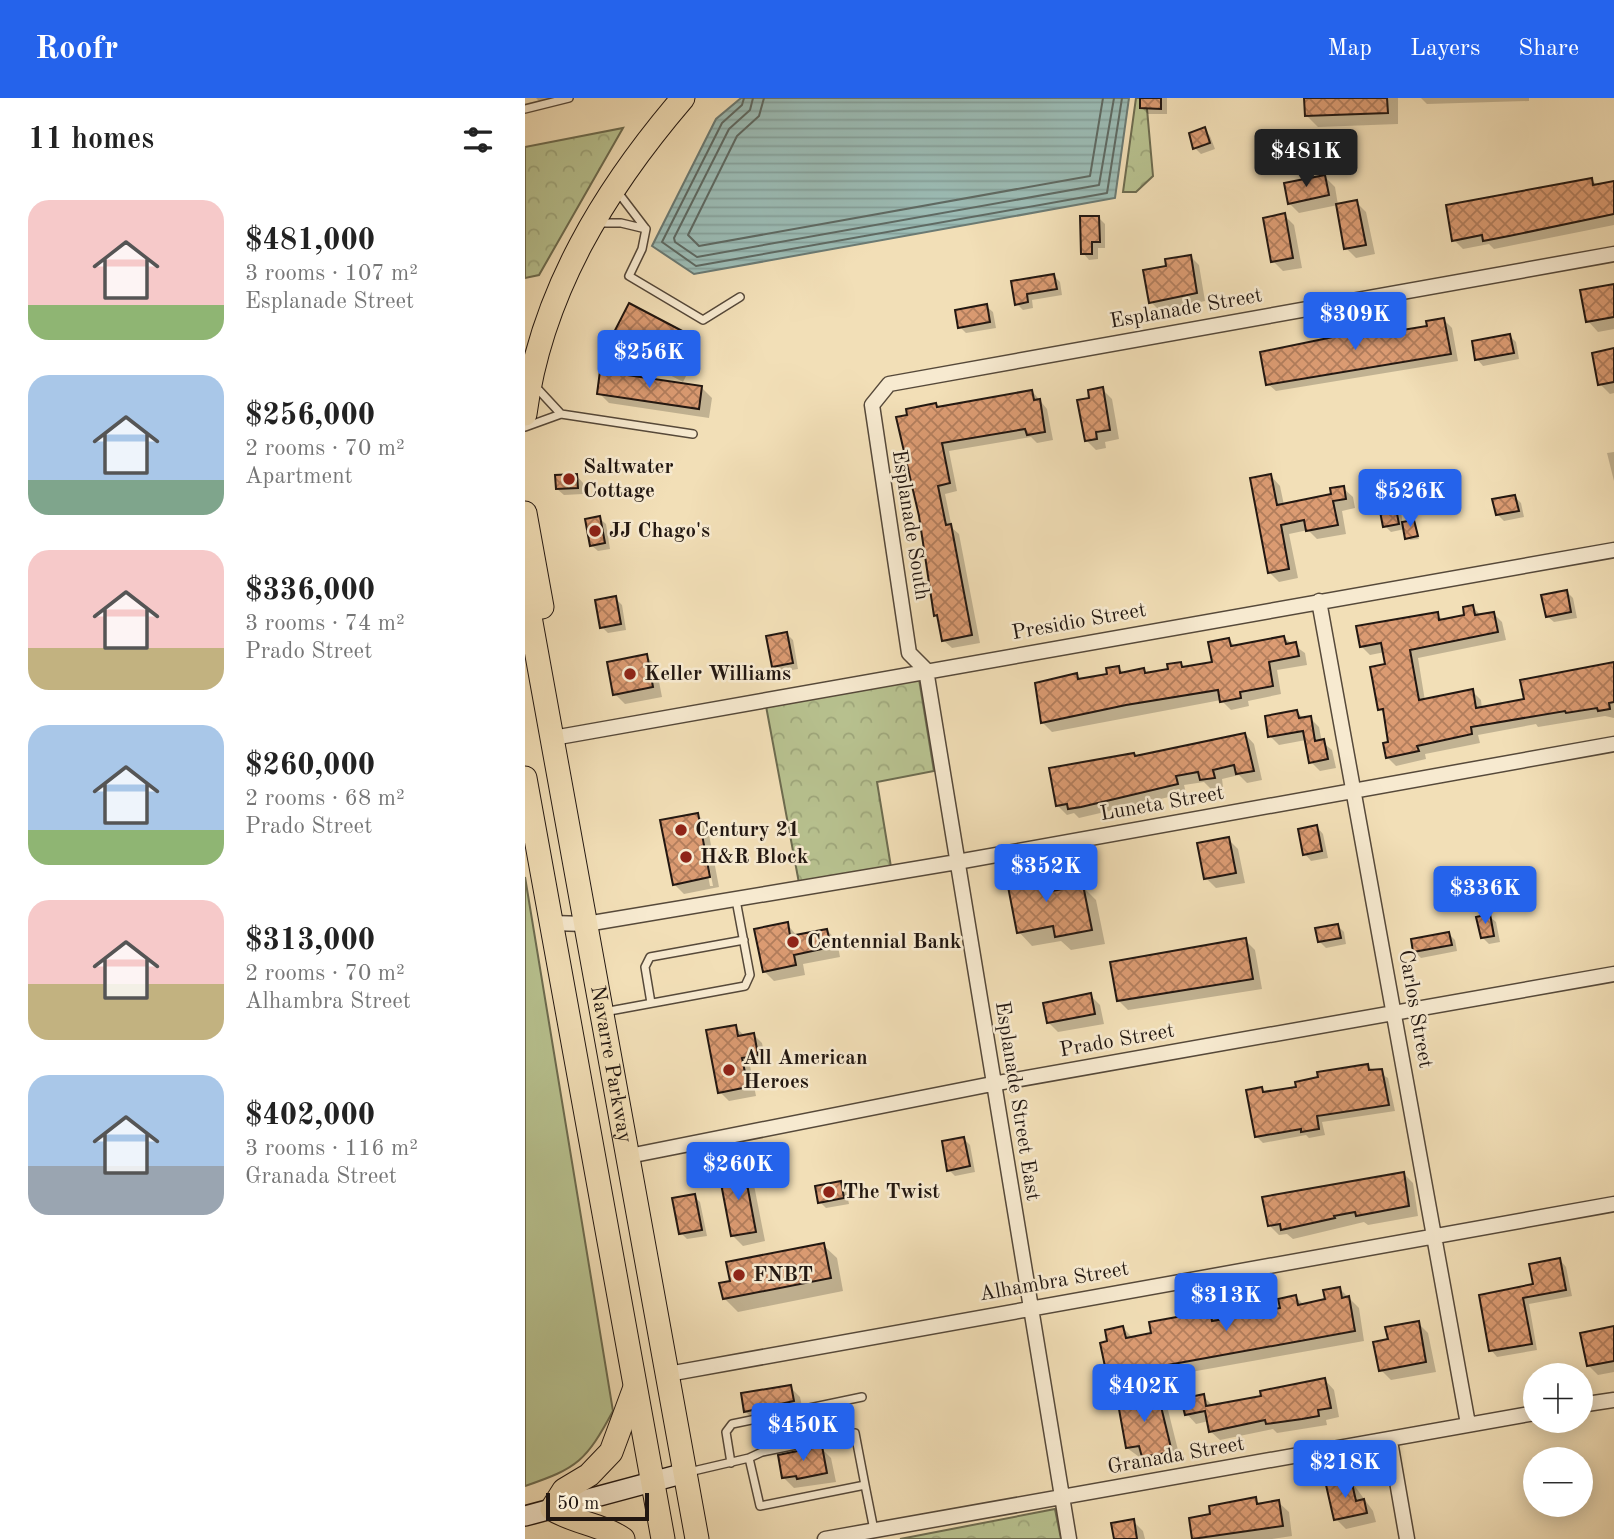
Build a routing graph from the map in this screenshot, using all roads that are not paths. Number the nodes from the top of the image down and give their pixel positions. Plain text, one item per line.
1 (569, 98) edge
2 (683, 98) edge
3 (525, 108) edge
4 (614, 187) junction
5 (592, 223) junction
6 (646, 229) junction
7 (1614, 254) edge
8 (740, 297) dead end
9 (530, 381) junction
10 (889, 384) joint
11 (525, 414) edge
12 (561, 414) junction
13 (525, 427) edge
14 (693, 434) dead end
15 (525, 513) edge
16 (1614, 550) edge
17 (525, 589) edge
18 (1319, 601) junction
19 (926, 670) junction
20 (553, 738) junction
21 (1614, 744) edge
22 (525, 778) edge
23 (1353, 790) junction
24 (957, 863) junction
25 (736, 899) junction
26 (551, 923) junction
27 (586, 925) junction
28 (744, 940) junction
29 (1614, 974) edge
30 (651, 1003) junction
31 (602, 1012) junction
32 (1395, 1015) junction
33 (992, 1084) junction
34 (629, 1156) junction
35 (1614, 1205) edge
36 (1434, 1235) junction
37 (1030, 1308) junction
38 (668, 1374) junction
39 (635, 1387) junction
40 (862, 1397) dead end
41 (1614, 1400) edge
42 (1593, 1403) edge
43 (1523, 1415) edge
44 (1468, 1424) junction
45 (1390, 1441) junction
46 (749, 1458) junction
47 (731, 1463) junction
48 (685, 1473) junction
49 (653, 1483) junction
50 (865, 1485) junction
51 (1061, 1497) junction
52 (552, 1509) junction
53 (525, 1516) edge
54 (874, 1530) junction
55 (623, 1539) edge
56 (663, 1539) edge
57 (697, 1539) edge
58 (825, 1539) edge
59 (1069, 1539) edge
60 (1408, 1539) edge

1 - 3 lane
2 - 4 highway
4 - 5 highway
4 - 6 lane
5 - 6 lane
5 - 9 highway
6 - 8 lane
7 - 10 street, Esplanade Street
9 - 11 highway
9 - 12 lane
10 - 19 street, Esplanade South
12 - 13 lane
12 - 14 lane
15 - 20 highway
16 - 18 street, Presidio Street
17 - 20 highway, Navarre Parkway
18 - 19 street, Presidio Street
18 - 23 street, Carlos Street
19 - 20 street, Presidio Street
19 - 24 street, Esplanade Street East
20 - 27 highway, Navarre Parkway
21 - 23 street, Luneta Street
22 - 26 highway, Navarre Parkway
23 - 24 street, Luneta Street
23 - 32 street, Carlos Street
24 - 25 street, Luneta Street
24 - 33 street, Esplanade Street East
25 - 27 street, Luneta Street
25 - 28 lane
26 - 27 street, Luneta Street
26 - 39 highway, Navarre Parkway
27 - 31 highway, Navarre Parkway
28 - 30 lane
28 - 30 lane
29 - 32 street, Prado Street
30 - 31 lane
31 - 34 highway, Navarre Parkway
32 - 33 street, Prado Street
32 - 36 street, Carlos Street
33 - 34 street, Prado Street
33 - 37 street, Esplanade Street East
34 - 38 highway, Navarre Parkway
35 - 36 street, Alhambra Street
36 - 37 street, Alhambra Street
36 - 44 street, Carlos Street
37 - 38 street, Alhambra Street
37 - 51 street, Esplanade Street East
38 - 48 highway, Navarre Parkway
39 - 49 highway, Navarre Parkway
39 - 52 highway
40 - 47 lane
41 - 42 street
43 - 44 street, Granada Street
44 - 45 street, Granada Street
45 - 51 street, Granada Street
45 - 60 street
46 - 47 lane
46 - 50 lane
46 - 50 lane
47 - 48 lane
48 - 49 main road
48 - 57 highway, Navarre Parkway
49 - 52 main road
49 - 56 highway, Navarre Parkway
50 - 54 lane
51 - 54 street, Granada Street
51 - 59 street, Esplanade Street East
52 - 53 main road
52 - 55 highway
54 - 58 street, Granada Street

